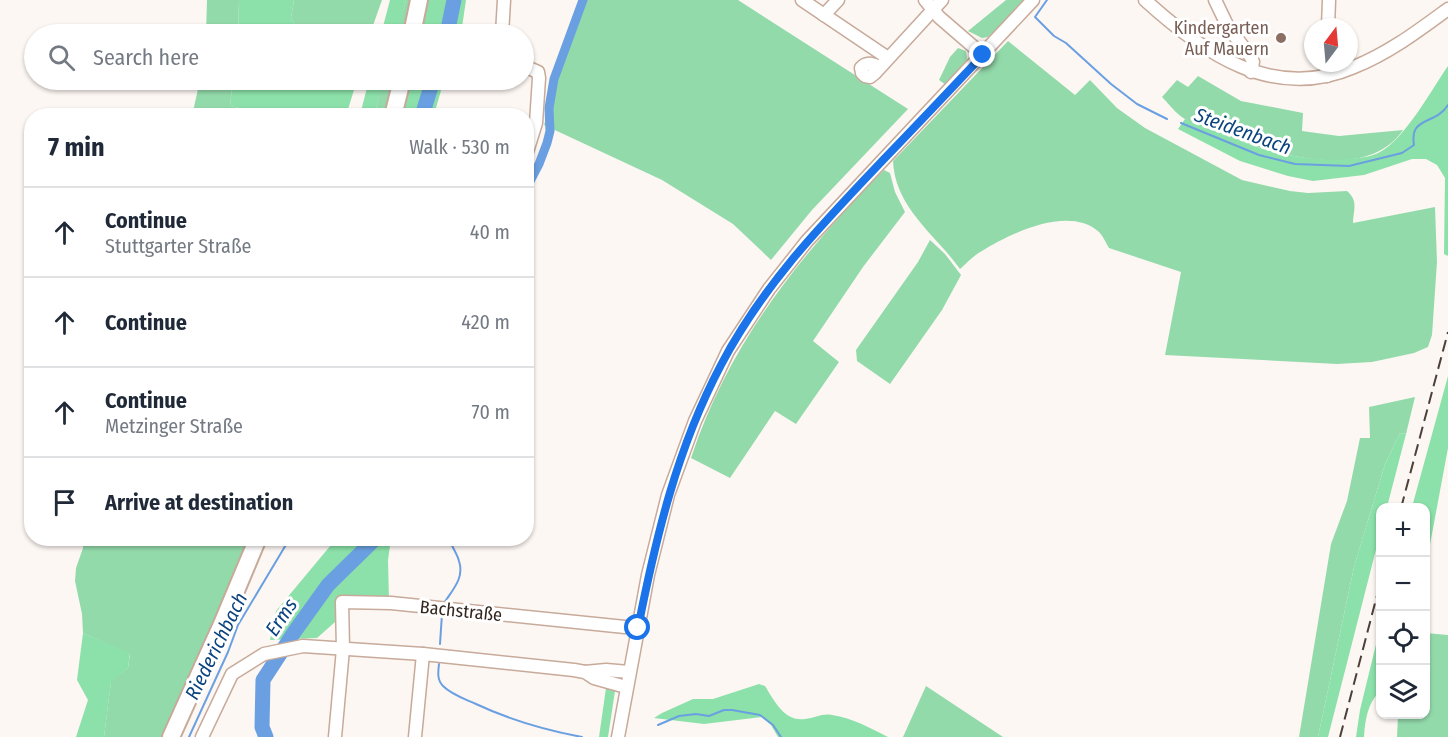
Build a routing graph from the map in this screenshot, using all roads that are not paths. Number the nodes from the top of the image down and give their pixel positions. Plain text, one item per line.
1 (419, 0) edge
2 (504, 0) edge
3 (836, 0) edge
4 (925, 0) edge
5 (942, 0) edge
6 (1033, 0) edge
7 (1145, 0) edge
8 (1215, 0) edge
9 (1329, 0) edge
10 (810, 2) edge
11 (1448, 9) edge
12 (932, 11) junction
13 (824, 15) junction
14 (1328, 18) edge
15 (414, 24) edge
16 (502, 24) edge
17 (983, 55) junction
18 (1358, 66) edge
19 (534, 70) edge
20 (1251, 72) junction
21 (1317, 72) edge
22 (400, 90) edge
23 (395, 108) edge
24 (534, 129) edge
25 (255, 546) edge
26 (625, 627) dead end
27 (343, 649) junction
28 (423, 654) junction
29 (585, 672) junction
30 (629, 672) junction
31 (626, 687) junction
32 (171, 737) edge
33 (202, 737) edge
34 (335, 737) edge
35 (414, 737) edge
36 (618, 737) edge

1 - 15 highway
2 - 16 street
3 - 13 street
4 - 12 street
5 - 12 street
6 - 17 street
7 - 20 street
8 - 20 street
9 - 14 street
10 - 13 street
11 - 18 street
12 - 13 street
12 - 17 street
17 - 30 street
19 - 24 street
20 - 21 street
22 - 23 highway
25 - 32 highway
26 - 27 street, Bachstraße
27 - 28 street
27 - 33 street
27 - 34 street
28 - 29 street
28 - 35 street
29 - 30 street
29 - 31 street
30 - 31 street
31 - 36 street

